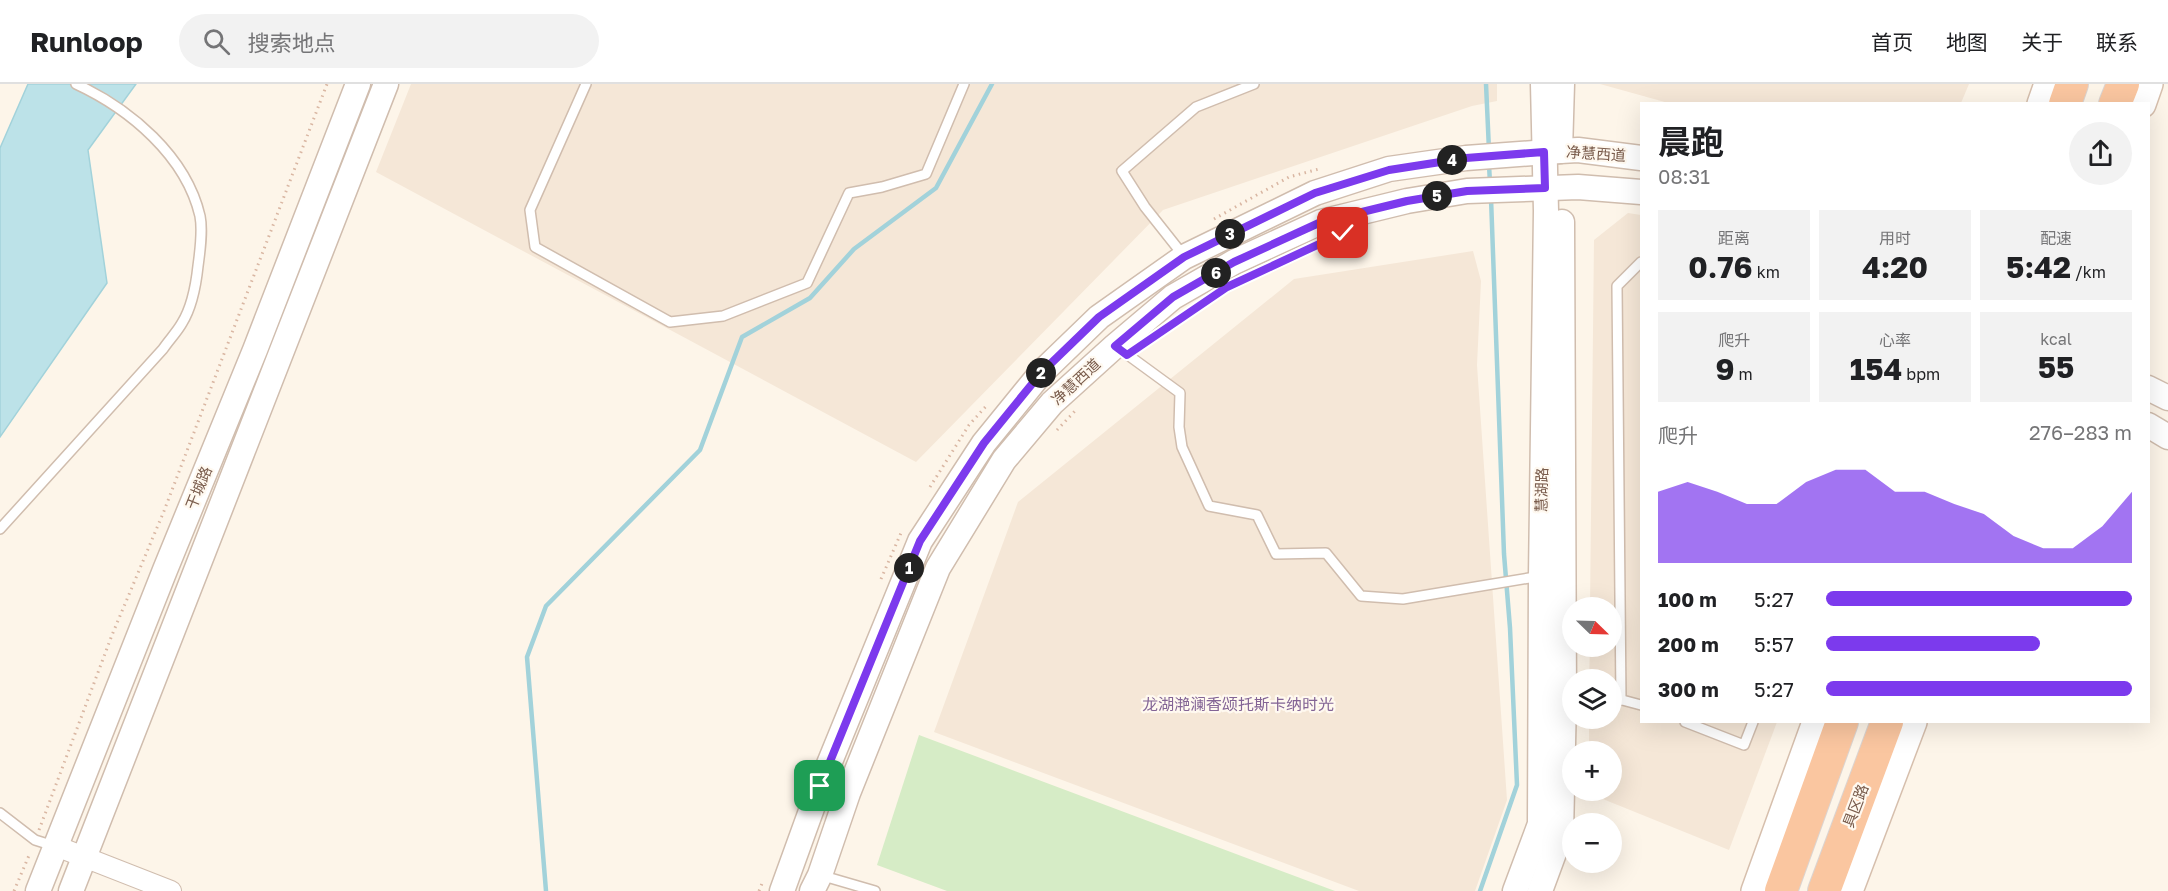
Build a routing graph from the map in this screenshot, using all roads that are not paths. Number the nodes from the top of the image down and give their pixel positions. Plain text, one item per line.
1 (76, 84) edge
2 (358, 84) edge
3 (386, 84) edge
4 (586, 84) edge
5 (964, 84) edge
6 (1254, 84) edge
7 (1543, 84) edge
8 (1562, 84) edge
9 (2048, 84) edge
10 (2072, 84) edge
11 (2122, 84) edge
12 (2149, 84) edge
13 (2042, 102) edge
14 (2066, 102) edge
15 (2116, 102) edge
16 (2143, 102) edge
17 (1552, 152) junction
18 (1640, 158) edge
19 (1553, 187) junction
20 (1640, 192) edge
21 (1184, 257) junction
22 (1640, 263) edge
23 (1115, 346) junction
24 (2150, 389) edge
25 (2168, 398) edge
26 (2150, 426) edge
27 (2168, 437) edge
28 (0, 529) edge
29 (1541, 576) junction
30 (1567, 669) edge
31 (1621, 669) edge
32 (1622, 700) edge
33 (1640, 705) edge
34 (1688, 723) edge
35 (1752, 723) edge
36 (1816, 723) edge
37 (1842, 723) edge
38 (1887, 723) edge
39 (1895, 723) edge
40 (1913, 723) edge
41 (1566, 729) edge
42 (1898, 761) junction
43 (0, 813) edge
44 (46, 843) junction
45 (83, 858) junction
46 (816, 883) edge
47 (38, 891) edge
48 (71, 891) edge
49 (171, 891) edge
50 (782, 891) edge
51 (875, 891) edge
52 (1515, 891) edge
53 (1540, 891) edge
54 (1755, 891) edge
55 (1780, 891) edge
56 (1824, 891) edge
57 (1849, 891) edge

1 - 28 lane
2 - 44 street, 干城路
3 - 45 street, 干城路
4 - 5 lane
6 - 21 lane
7 - 17 street, 慧湖路
8 - 17 street, 慧湖路
9 - 13 main road
10 - 14 highway
11 - 15 highway
12 - 16 main road
17 - 18 street, 净慧西道
17 - 19 street, 慧湖路
17 - 21 street, 净慧西道
19 - 20 street, 净慧西道
19 - 23 street, 净慧西道
19 - 29 street, 慧湖路
19 - 30 street, 慧湖路
21 - 50 street, 净慧西道
22 - 31 lane
23 - 29 lane
23 - 46 street, 净慧西道
24 - 25 street
26 - 27 street
29 - 52 street, 慧湖路
32 - 33 lane
34 - 35 lane
36 - 54 main road
37 - 55 highway
38 - 56 highway, 具区路
39 - 42 main road
40 - 42 main road
41 - 53 street, 慧湖路
42 - 57 main road
43 - 44 lane
44 - 45 street
44 - 47 street, 干城路
45 - 48 street, 干城路
45 - 49 street
46 - 51 lane

